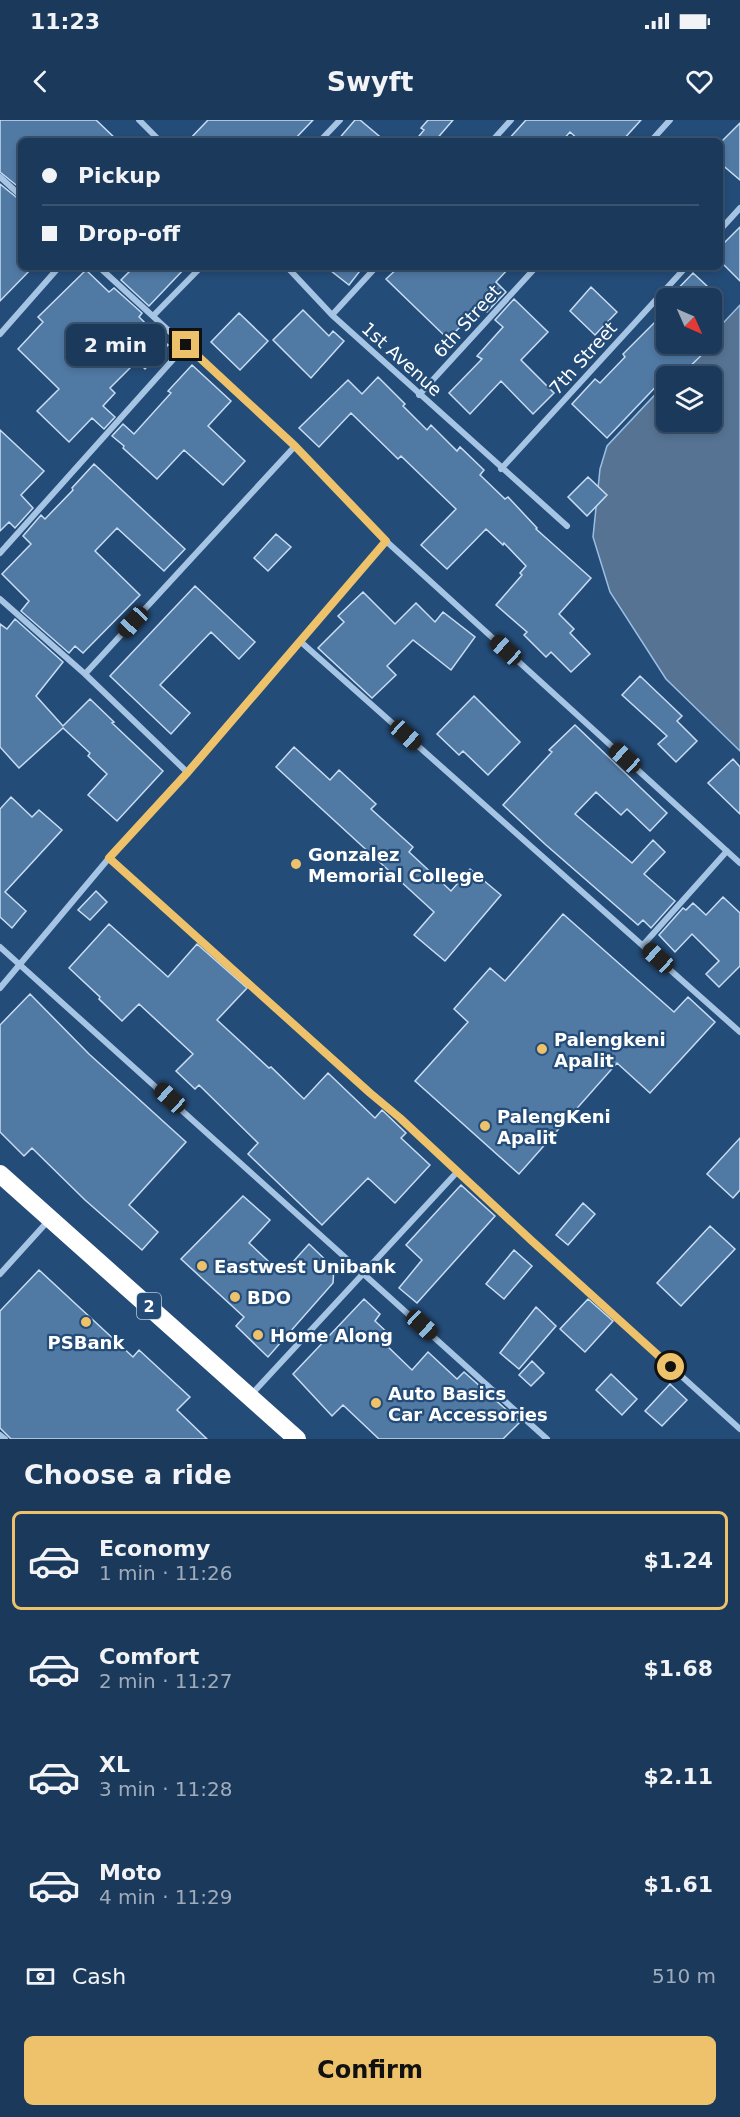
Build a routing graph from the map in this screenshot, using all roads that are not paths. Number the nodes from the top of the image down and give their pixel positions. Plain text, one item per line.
1 (139, 120) edge
2 (340, 120) edge
3 (511, 120) edge
4 (670, 120) edge
5 (157, 138) edge
6 (323, 138) edge
7 (495, 138) edge
8 (654, 138) edge
9 (0, 177) edge
10 (18, 193) edge
11 (740, 208) edge
12 (723, 227) edge
13 (56, 270) edge
14 (102, 270) edge
15 (198, 270) edge
16 (290, 270) edge
17 (373, 270) edge
18 (533, 270) edge
19 (683, 270) edge
20 (332, 315) junction
21 (153, 316) junction
22 (0, 334) edge
23 (186, 345) junction
24 (419, 395) junction
25 (295, 446) junction
26 (501, 469) junction
27 (567, 526) dead end
28 (386, 541) junction
29 (0, 553) edge
30 (0, 599) edge
31 (301, 642) junction
32 (85, 674) junction
33 (188, 772) junction
34 (727, 851) junction
35 (109, 858) junction
36 (740, 863) edge
37 (643, 945) junction
38 (0, 947) edge
39 (21, 965) junction
40 (0, 988) edge
41 (740, 1032) edge
42 (458, 1171) junction
43 (0, 1174) edge
44 (51, 1218) junction
45 (364, 1272) junction
46 (0, 1274) edge
47 (249, 1396) junction
48 (740, 1429) edge
49 (0, 1435) edge
50 (5, 1439) edge
51 (297, 1439) edge
52 (547, 1439) edge

1 - 5 street
2 - 6 street
3 - 7 street
4 - 8 street
9 - 10 street
11 - 12 street
13 - 22 street
14 - 21 street
15 - 21 street
16 - 20 street, 1st Avenue
17 - 20 street
18 - 24 street, 6th Street
19 - 26 street, 7th Street
20 - 24 street, 1st Avenue
21 - 23 street
23 - 25 street
23 - 29 street
24 - 26 street, 1st Avenue
25 - 28 street
25 - 32 street
26 - 27 street, 1st Avenue
28 - 31 street
28 - 34 street
30 - 32 street
31 - 33 street
31 - 37 street
32 - 33 street
33 - 35 street
34 - 36 street
34 - 37 street
35 - 39 street
35 - 42 street
37 - 41 street
38 - 39 street
39 - 40 street
39 - 45 street
42 - 45 street
42 - 48 street
43 - 44 highway, 2
44 - 46 street
44 - 47 highway, 2
45 - 47 street
45 - 52 street
47 - 51 highway, 2
49 - 50 street

